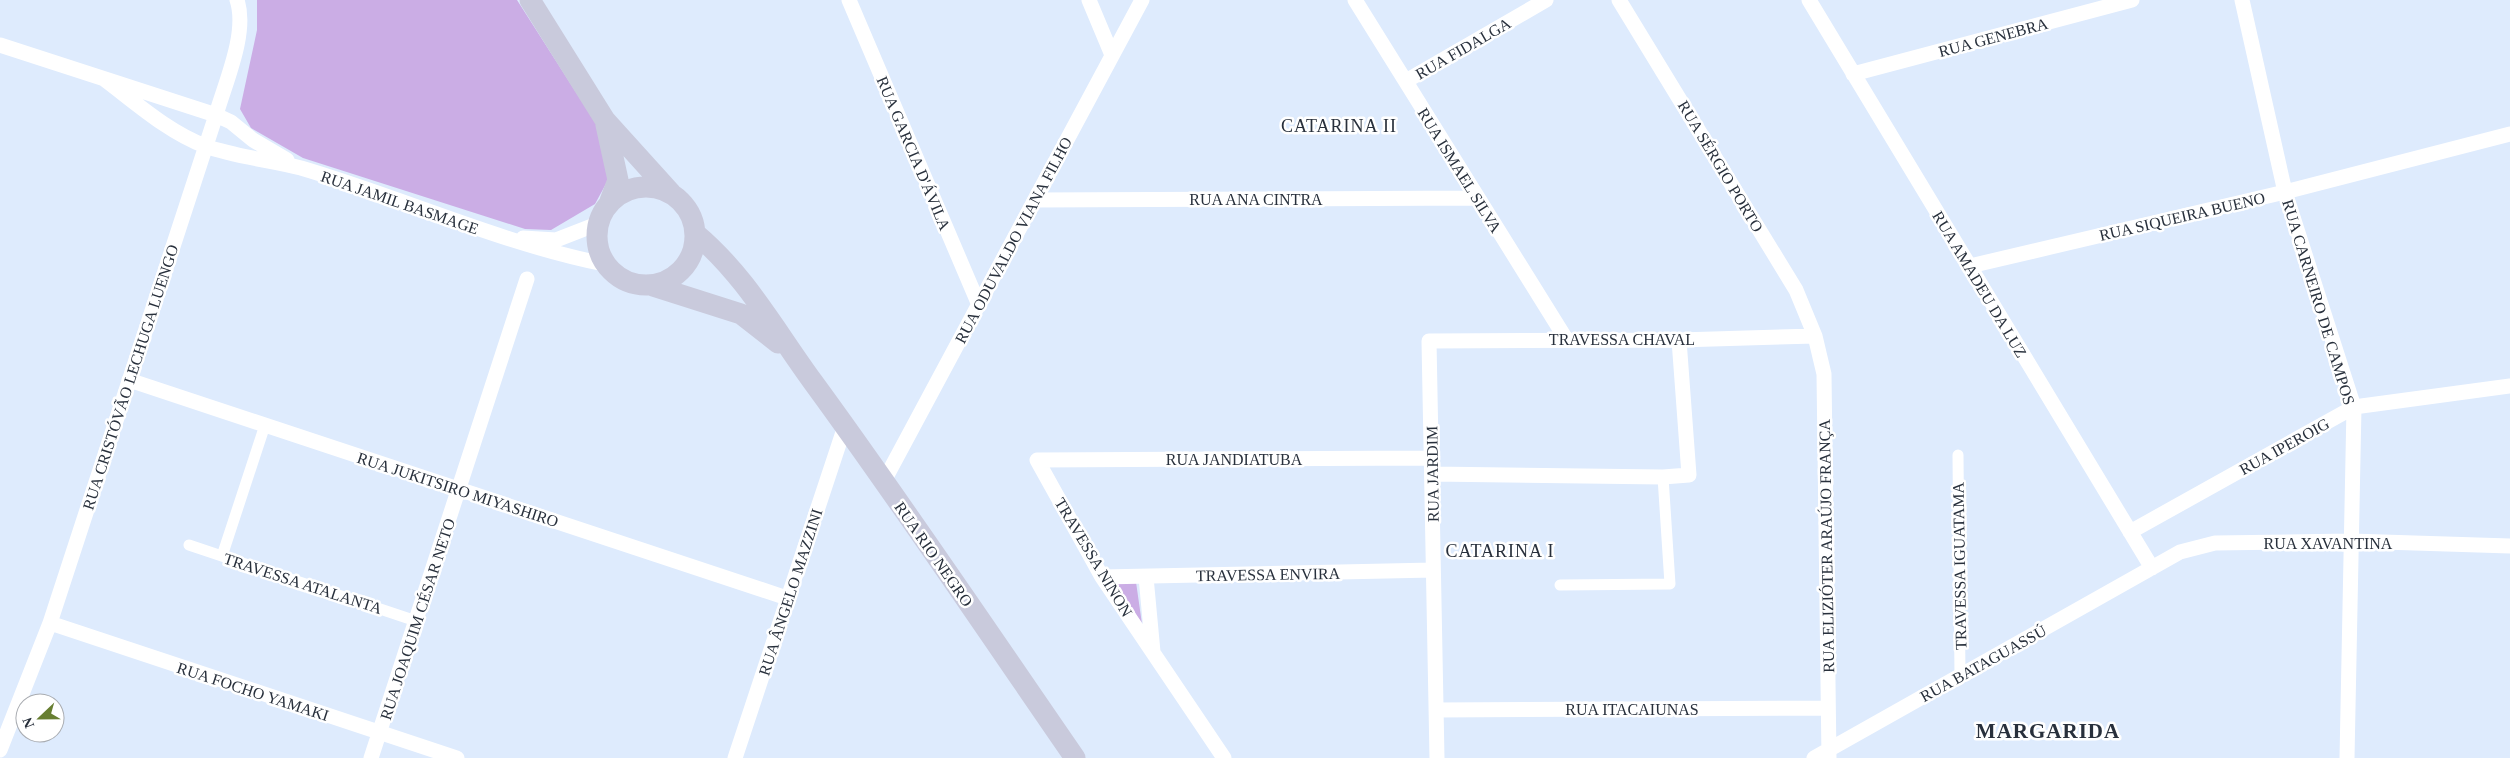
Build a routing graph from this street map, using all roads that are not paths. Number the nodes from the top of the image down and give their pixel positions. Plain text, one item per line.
1 (237, 0) edge
2 (530, 0) edge
3 (849, 0) edge
4 (1088, 0) edge
5 (1142, 0) edge
6 (1355, 0) edge
7 (1546, 0) edge
8 (1619, 0) edge
9 (1808, 0) edge
10 (2132, 0) edge
11 (2242, 0) edge
12 (0, 45) edge
13 (1112, 55) junction
14 (1853, 74) junction
15 (104, 79) junction
16 (1406, 81) junction
17 (216, 115) junction
18 (605, 120) junction
19 (2510, 134) edge
20 (205, 146) junction
21 (302, 168) junction
22 (2285, 192) junction
23 (671, 193) junction
24 (1478, 198) junction
25 (1035, 200) junction
26 (610, 201) junction
27 (598, 220) junction
28 (696, 234) junction
29 (498, 236) junction
30 (604, 264) junction
31 (1970, 266) junction
32 (527, 280) dead end
33 (653, 286) junction
34 (979, 305) junction
35 (1815, 336) junction
36 (1566, 339) junction
37 (1679, 340) junction
38 (1429, 341) joint
39 (790, 352) junction
40 (129, 380) junction
41 (2510, 386) edge
42 (2354, 407) junction
43 (265, 424) junction
44 (845, 426) junction
45 (1958, 456) dead end
46 (1431, 458) junction
47 (1037, 460) joint
48 (1432, 474) junction
49 (1663, 477) junction
50 (884, 481) junction
51 (459, 489) junction
52 (2130, 532) junction
53 (2351, 541) junction
54 (189, 545) dead end
55 (2510, 546) edge
56 (222, 556) junction
57 (2152, 568) junction
58 (1433, 570) junction
59 (1102, 576) junction
60 (1146, 577) junction
61 (1560, 585) dead end
62 (787, 598) junction
63 (416, 621) junction
64 (50, 623) junction
65 (1153, 653) junction
66 (1960, 676) junction
67 (1828, 708) junction
68 (1436, 710) junction
69 (380, 732) junction
70 (0, 750) edge
71 (1829, 754) edge
72 (371, 758) edge
73 (457, 758) edge
74 (735, 758) edge
75 (1075, 758) edge
76 (1224, 758) edge
77 (1437, 758) edge
78 (1814, 758) edge
79 (2348, 758) edge

1 - 17 street, RUA CRISTÓVÃO LECHUGA LUENGO
2 - 18 main road
3 - 34 street, RUA GARCIA D'ÁVILA
4 - 13 street
5 - 13 street, RUA ODUVALDO VIANA FILHO
6 - 16 street, RUA ISMAEL SILVA
7 - 16 street, RUA FIDALGA
8 - 35 street, RUA SÉRGIO PORTO
9 - 14 street, RUA AMADEU DA LUZ
10 - 14 street, RUA GENEBRA
11 - 22 street, RUA CARNEIRO DE CAMPOS
12 - 15 street, RUA JAMIL BASMAGE
13 - 25 street, RUA ODUVALDO VIANA FILHO
14 - 31 street, RUA AMADEU DA LUZ
15 - 17 street, RUA JAMIL BASMAGE
15 - 20 street, RUA JAMIL BASMAGE
16 - 24 street, RUA ISMAEL SILVA
17 - 20 street, RUA CRISTÓVÃO LECHUGA LUENGO
17 - 21 street, RUA JAMIL BASMAGE
18 - 23 main road
18 - 26 main road
19 - 22 street, RUA SIQUEIRA BUENO
20 - 21 street, RUA JAMIL BASMAGE
20 - 40 street, RUA CRISTÓVÃO LECHUGA LUENGO
21 - 29 street, RUA JAMIL BASMAGE
22 - 31 street, RUA SIQUEIRA BUENO
22 - 42 street, RUA CARNEIRO DE CAMPOS
23 - 26 main road
23 - 28 main road
24 - 25 street, RUA ANA CINTRA
24 - 36 street, RUA ISMAEL SILVA
25 - 34 street, RUA ODUVALDO VIANA FILHO
26 - 27 main road
27 - 29 street, RUA JAMIL BASMAGE
27 - 30 main road
28 - 33 main road
28 - 39 main road, RUA RIO NEGRO
29 - 30 street, RUA JAMIL BASMAGE
30 - 33 main road
31 - 52 street, RUA AMADEU DA LUZ
32 - 51 street, RUA JOAQUIM CÉSAR NETO
33 - 39 main road, RUA RIO NEGRO
34 - 50 street, RUA ODUVALDO VIANA FILHO
35 - 37 street, TRAVESSA CHAVAL
35 - 67 street, RUA ELIZIÓTER ARAÚJO FRANÇA
36 - 37 street, TRAVESSA CHAVAL
36 - 38 street, TRAVESSA CHAVAL
37 - 49 street
38 - 46 street, RUA JARDIM
39 - 44 main road, RUA RIO NEGRO
40 - 43 street, RUA JUKITSIRO MIYASHIRO
40 - 64 street, RUA CRISTÓVÃO LECHUGA LUENGO
41 - 42 street, RUA IPEROIG
42 - 52 street, RUA IPEROIG
42 - 53 street, RUA CARNEIRO DE CAMPOS
43 - 51 street, RUA JUKITSIRO MIYASHIRO
43 - 56 street
44 - 50 main road, RUA RIO NEGRO
44 - 62 street, RUA ÂNGELO MAZZINI
45 - 66 street, TRAVESSA IGUATAMA
46 - 47 street, RUA JANDIATUBA
46 - 48 street, RUA JARDIM
47 - 59 street, TRAVESSA NINON
48 - 49 street
48 - 58 street, RUA JARDIM
49 - 61 street
50 - 75 main road, RUA RIO NEGRO
51 - 62 street, RUA JUKITSIRO MIYASHIRO
51 - 63 street, RUA JOAQUIM CÉSAR NETO
52 - 57 street, RUA AMADEU DA LUZ
53 - 55 street, RUA XAVANTINA
53 - 57 street, RUA XAVANTINA
53 - 79 street, RUA CARNEIRO DE CAMPOS
54 - 56 street, TRAVESSA ATALANTA
56 - 63 street, TRAVESSA ATALANTA
57 - 66 street, RUA BATAGUASSÚ
58 - 60 street, TRAVESSA ENVIRA
58 - 68 street, RUA JARDIM
59 - 60 street, TRAVESSA ENVIRA
59 - 65 street, TRAVESSA NINON
60 - 65 street, TRAVESSA NINON
62 - 74 street, RUA ÂNGELO MAZZINI
63 - 69 street, RUA JOAQUIM CÉSAR NETO
64 - 69 street, RUA FOCHO YAMAKI
64 - 70 street, RUA CRISTÓVÃO LECHUGA LUENGO
65 - 76 street, TRAVESSA NINON
66 - 71 street, RUA BATAGUASSÚ
67 - 68 street, RUA ITACAIUNAS
67 - 71 street, RUA ELIZIÓTER ARAÚJO FRANÇA
68 - 77 street, RUA JARDIM
69 - 72 street, RUA JOAQUIM CÉSAR NETO
69 - 73 street, RUA FOCHO YAMAKI
71 - 78 street, RUA BATAGUASSÚ

